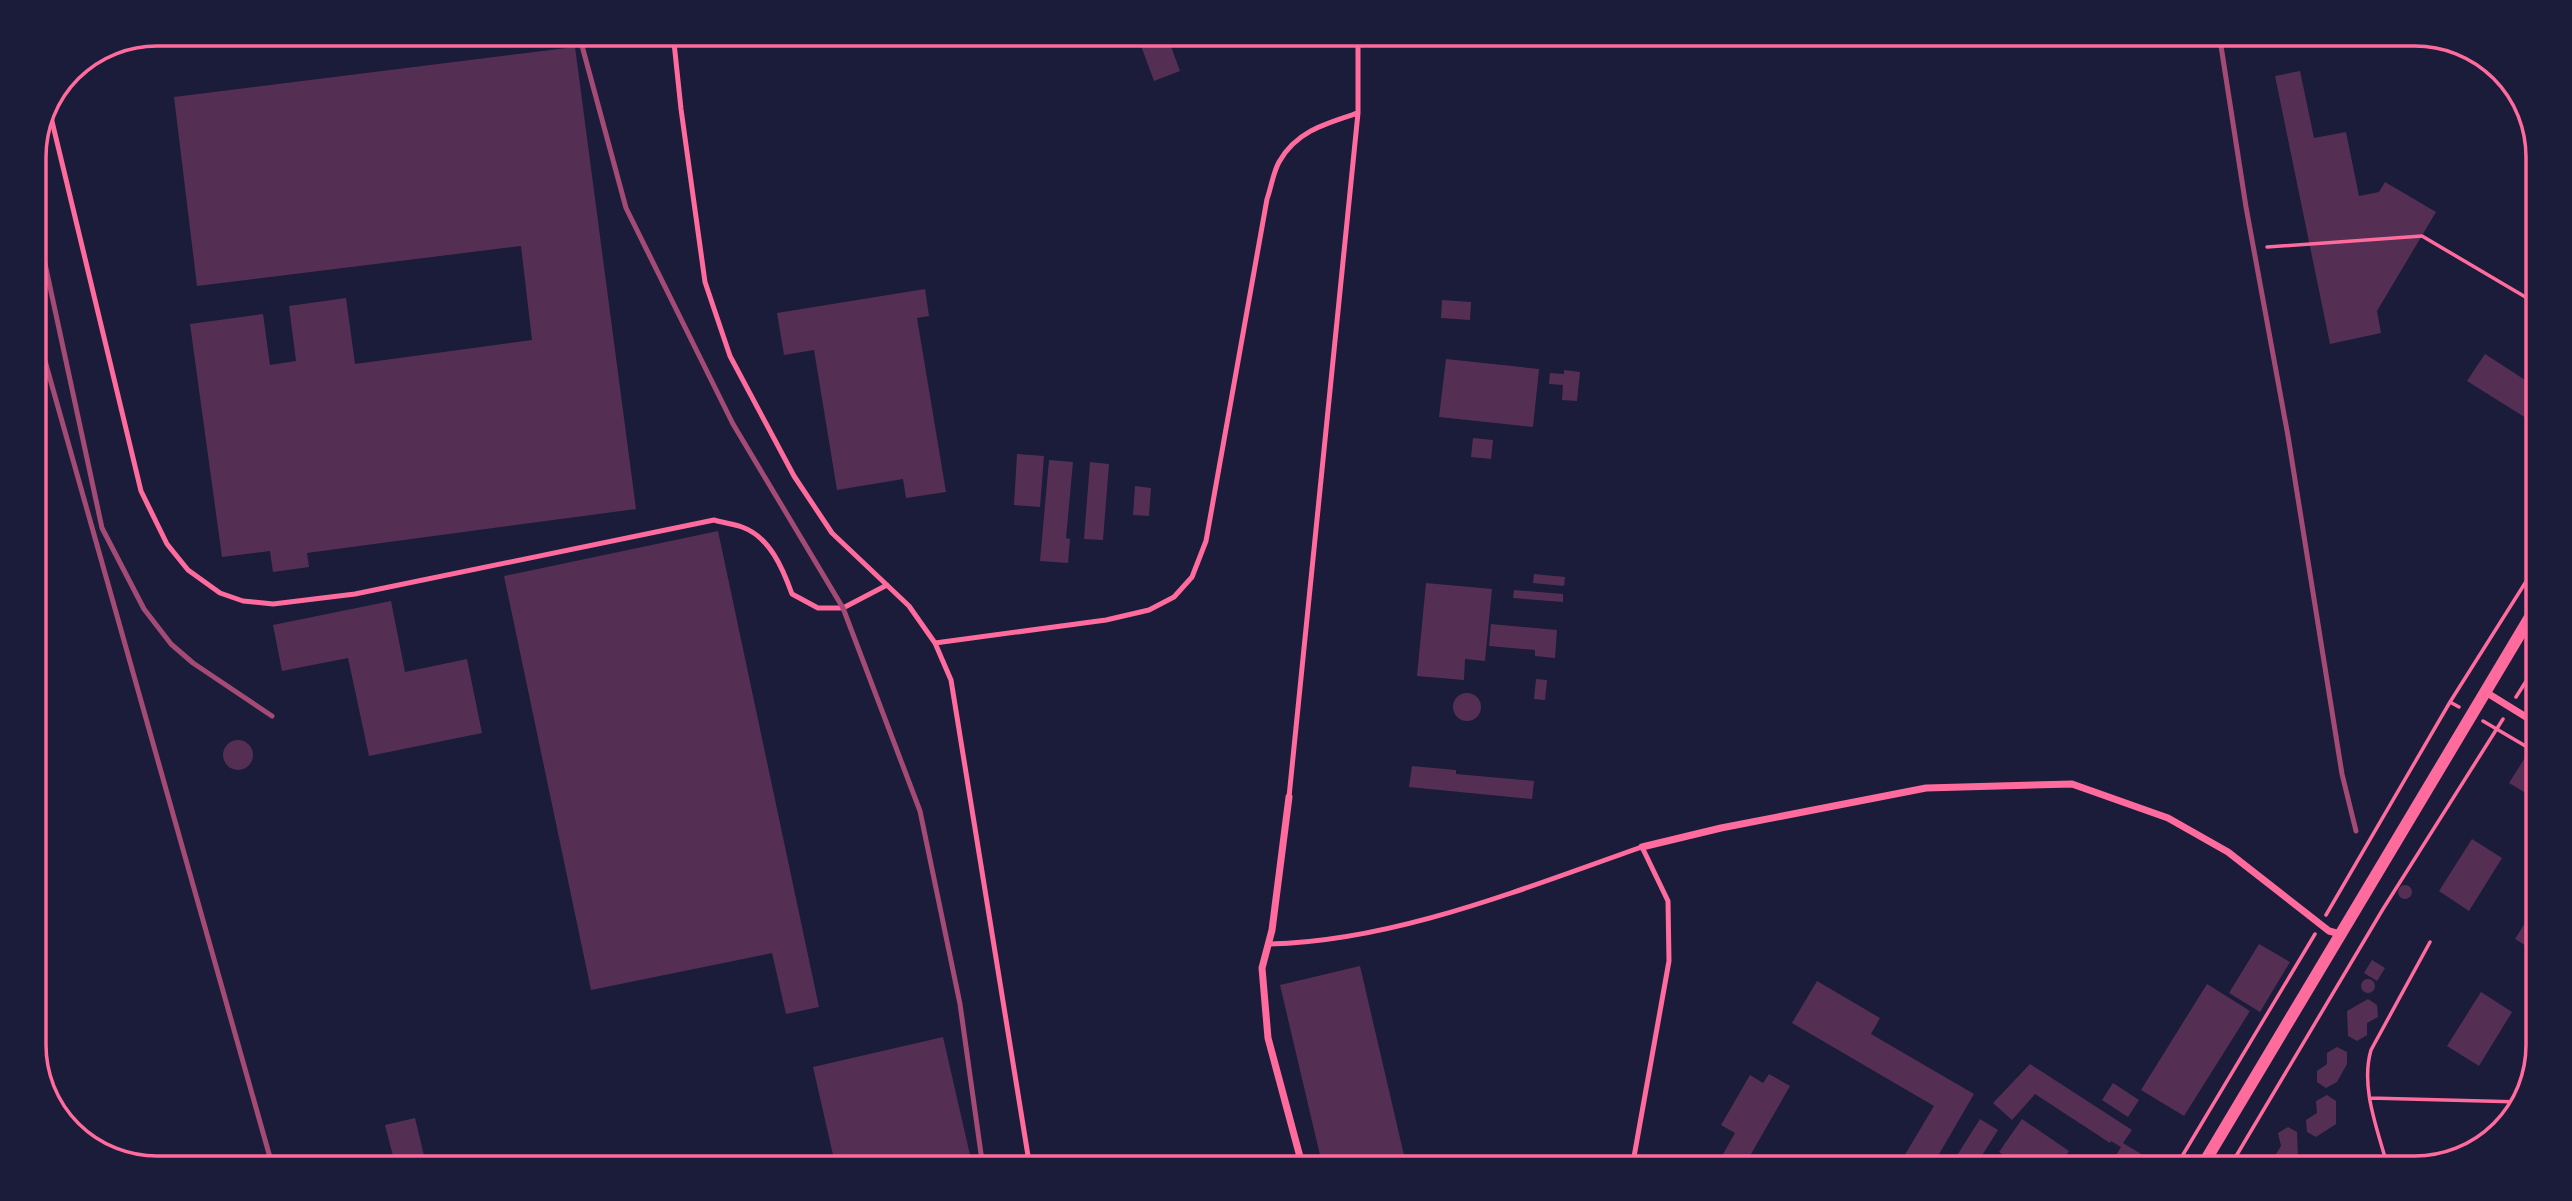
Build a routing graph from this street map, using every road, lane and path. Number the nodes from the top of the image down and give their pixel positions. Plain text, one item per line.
1 (674, 46) edge
2 (1357, 46) edge
3 (1358, 113) junction
4 (52, 121) edge
5 (2267, 247) dead end
6 (2526, 296) edge
7 (887, 585) junction
8 (2526, 623) edge
9 (935, 643) junction
10 (2484, 691) junction
11 (2526, 717) edge
12 (2526, 746) edge
13 (1289, 797) joint
14 (1642, 847) junction
15 (2340, 934) junction
16 (2430, 943) dead end
17 (1268, 944) junction
18 (2370, 1098) junction
19 (2511, 1102) edge
20 (1028, 1156) edge
21 (1300, 1156) edge
22 (1634, 1156) edge
23 (2208, 1156) edge
24 (2236, 1156) edge
25 (2385, 1156) edge

1 - 7 lane
2 - 3 lane
3 - 9 lane
3 - 13 lane
4 - 7 lane
5 - 6 path
7 - 9 lane
8 - 10 street
9 - 20 lane
10 - 11 street
10 - 15 street
12 - 24 path
13 - 17 street
14 - 15 street
14 - 17 lane
14 - 22 lane
15 - 23 street
16 - 18 path
17 - 21 street
18 - 19 path
18 - 25 path

